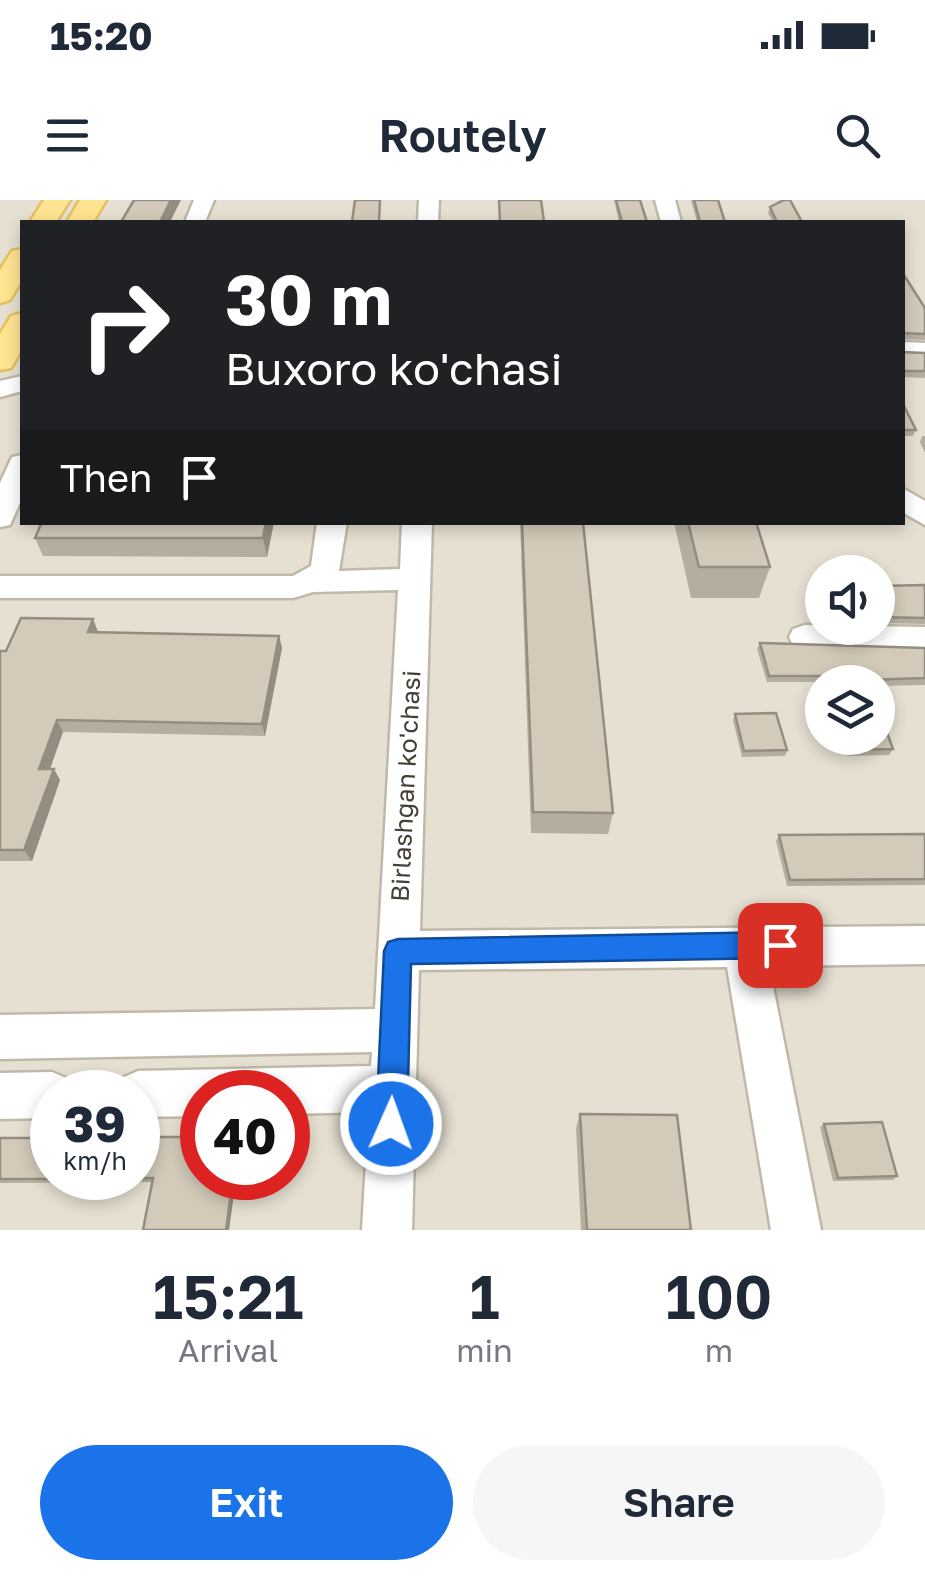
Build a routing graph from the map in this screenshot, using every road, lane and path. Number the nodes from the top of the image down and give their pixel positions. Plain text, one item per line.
1 (20, 260) edge
2 (0, 294) edge
3 (20, 326) edge
4 (0, 362) edge
5 (20, 467) edge
6 (905, 499) edge
7 (925, 516) edge
8 (0, 518) edge
9 (332, 525) edge
10 (417, 525) edge
11 (414, 580) junction
12 (317, 583) junction
13 (0, 587) edge
14 (895, 638) edge
15 (925, 639) edge
16 (925, 944) edge
17 (744, 945) junction
18 (398, 951) junction
19 (395, 1030) junction
20 (0, 1037) edge
21 (392, 1090) junction
22 (160, 1094) edge
23 (30, 1095) edge
24 (0, 1096) edge
25 (387, 1230) edge
26 (796, 1230) edge

1 - 2 main road
3 - 4 main road
5 - 8 street
6 - 7 street
9 - 12 street
10 - 11 street, Birlashgan ko'chasi
11 - 12 street
11 - 18 street, Birlashgan ko'chasi
12 - 13 street
14 - 15 street
16 - 17 street
17 - 18 street
17 - 26 street
18 - 19 street, Birlashgan ko'chasi
19 - 20 street
19 - 21 street, Birlashgan ko'chasi
21 - 22 street
21 - 25 street, Birlashgan ko'chasi
23 - 24 street

